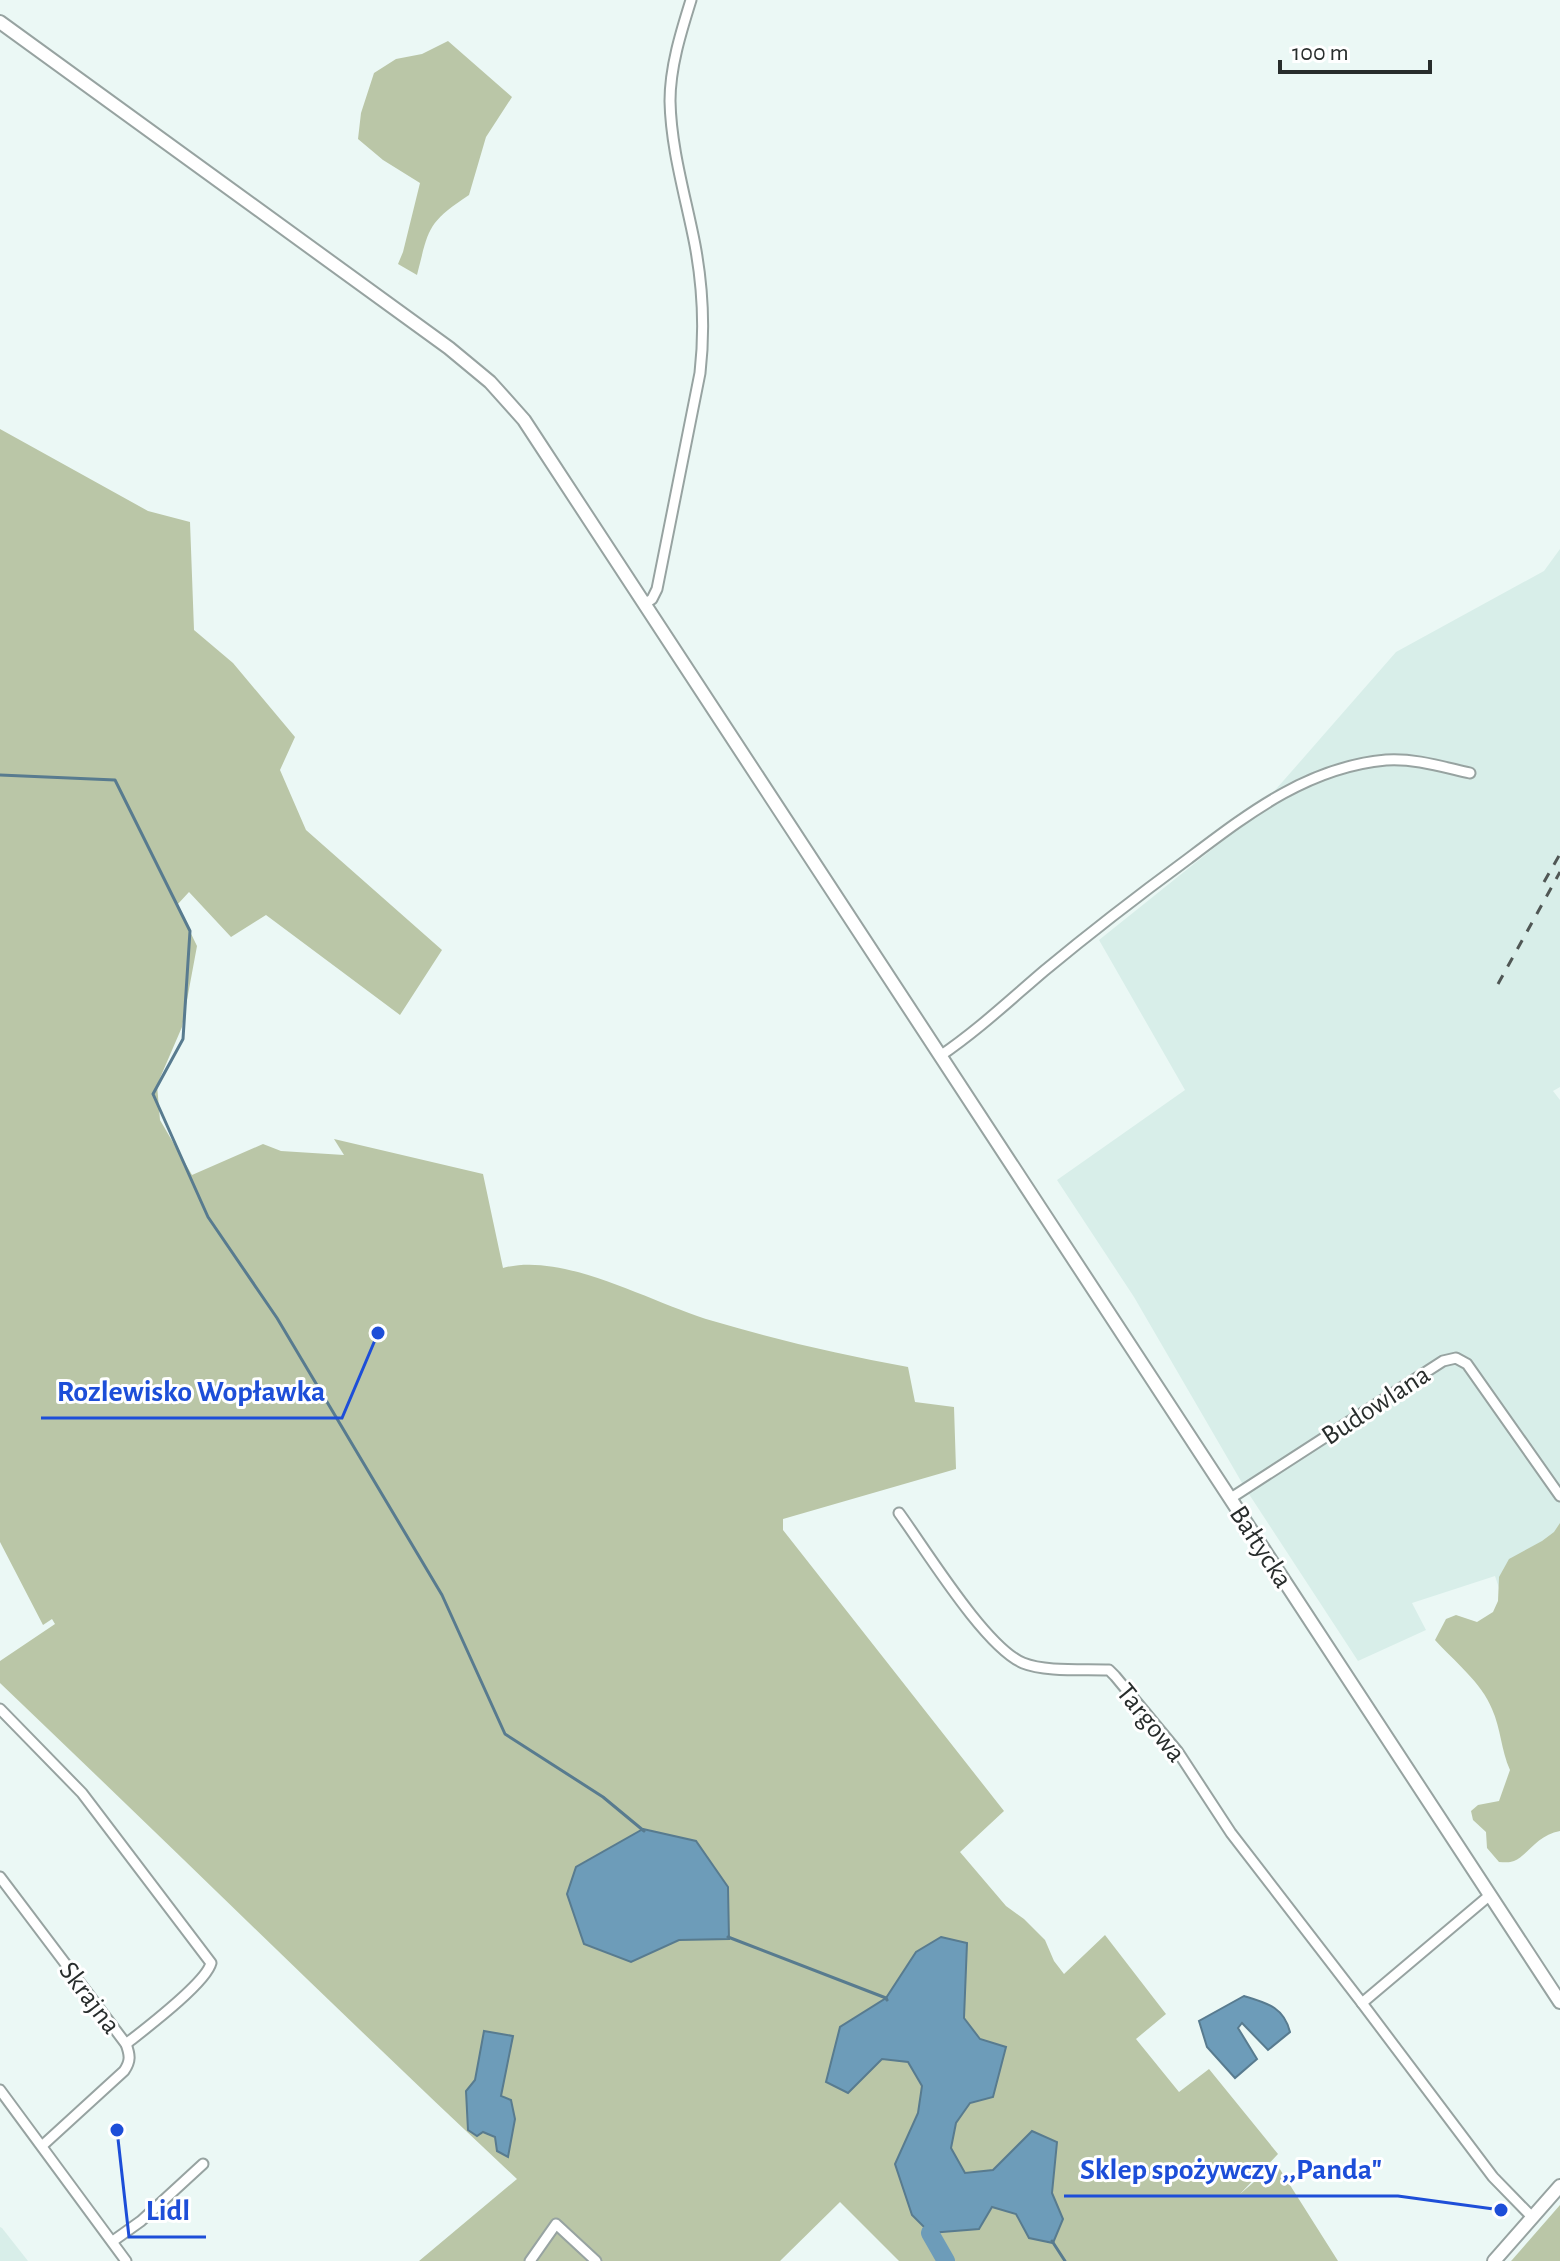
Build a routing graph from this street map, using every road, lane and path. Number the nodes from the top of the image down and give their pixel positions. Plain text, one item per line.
1 (691, 0) edge
2 (0, 22) edge
3 (646, 603) junction
4 (1470, 773) dead end
5 (940, 1056) junction
6 (1560, 1496) edge
7 (1231, 1498) junction
8 (899, 1513) dead end
9 (0, 1709) edge
10 (0, 1877) edge
11 (1490, 1895) junction
12 (1560, 2002) edge
13 (1362, 2003) junction
14 (126, 2044) junction
15 (0, 2090) edge
16 (43, 2145) junction
17 (203, 2164) dead end
18 (1560, 2186) edge
19 (1533, 2218) junction
20 (113, 2241) junction
21 (126, 2261) edge
22 (530, 2261) edge
23 (596, 2261) edge
24 (1494, 2261) edge

1 - 3 street
2 - 3 main road, Bałtycka
3 - 5 main road, Bałtycka
4 - 5 street
5 - 7 main road, Bałtycka
6 - 7 street, Budowlana
7 - 11 main road, Bałtycka
8 - 13 street, Targowa
9 - 14 street
10 - 14 street, Skrajna
11 - 12 main road, Bałtycka
11 - 13 street
13 - 19 street, Targowa
14 - 16 street, Skrajna
15 - 16 street
16 - 20 street
17 - 20 street
18 - 19 main road
19 - 24 main road
20 - 21 street
22 - 23 street

